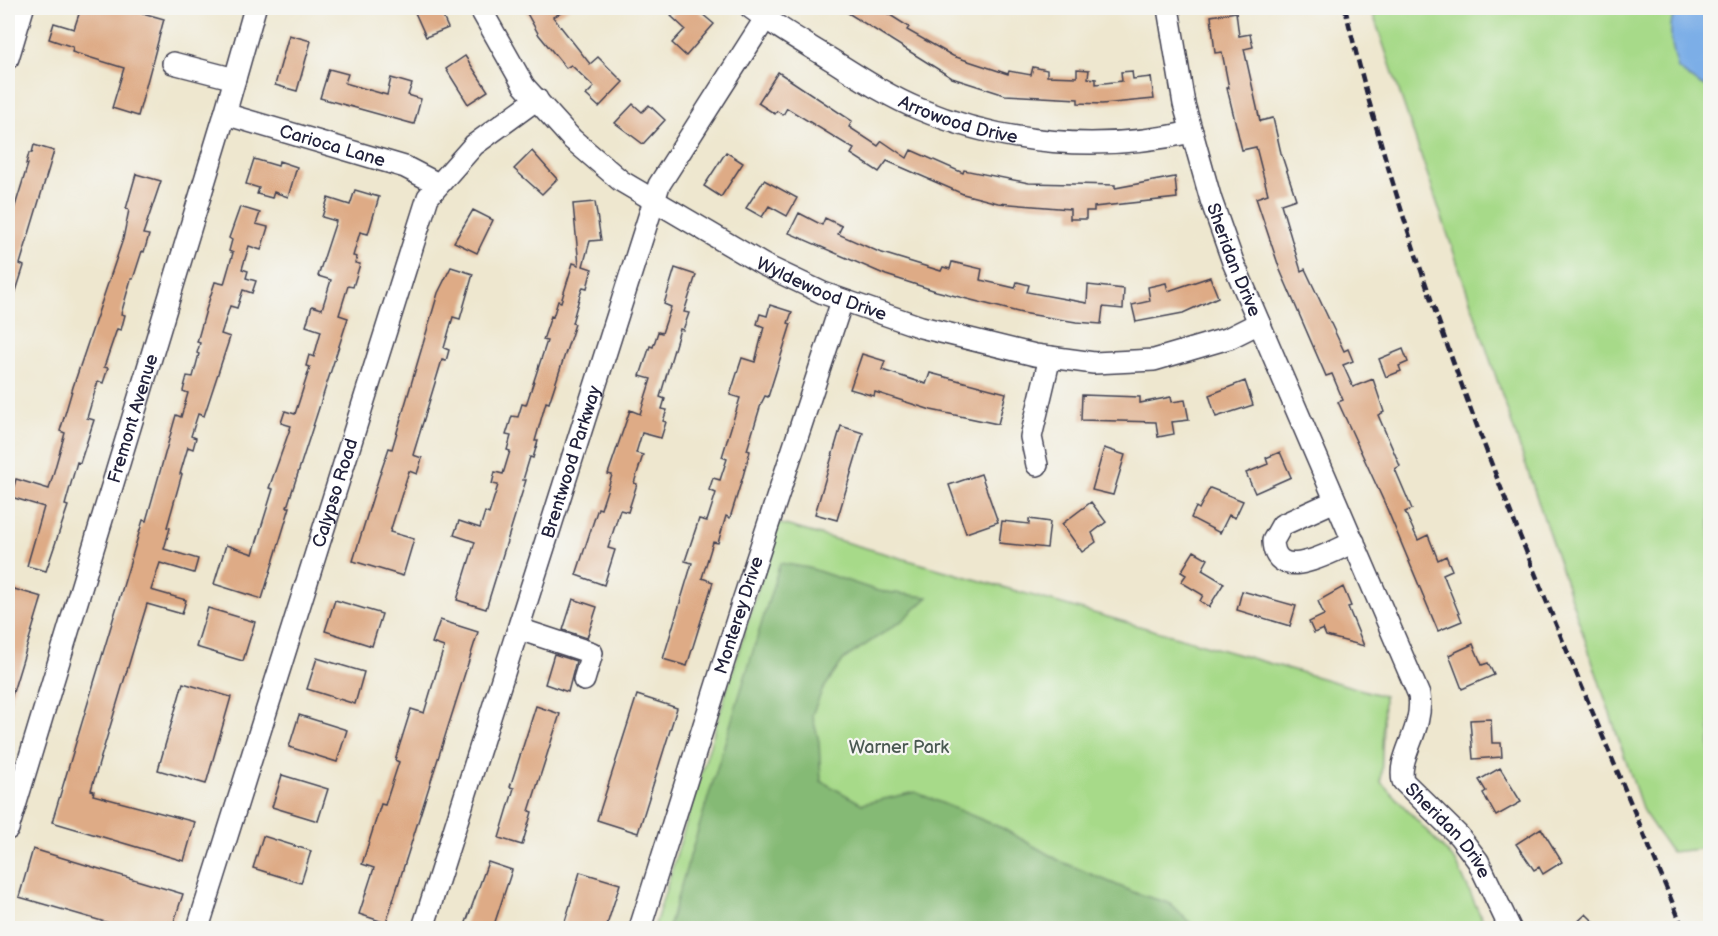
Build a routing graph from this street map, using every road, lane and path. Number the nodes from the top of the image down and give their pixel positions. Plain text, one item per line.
1 (22, 8) edge
2 (255, 8) edge
3 (480, 8) edge
4 (1168, 8) edge
5 (758, 13) edge
6 (8, 58) edge
7 (173, 63) dead end
8 (235, 80) junction
9 (537, 99) junction
10 (225, 114) junction
11 (1192, 132) junction
12 (438, 184) junction
13 (655, 201) junction
14 (842, 301) junction
15 (1259, 323) junction
16 (1050, 357) junction
17 (1037, 465) dead end
18 (1335, 501) junction
19 (1354, 542) junction
20 (519, 629) junction
21 (584, 680) dead end
22 (8, 829) edge
23 (198, 928) edge
24 (423, 928) edge
25 (640, 928) edge
26 (1510, 928) edge

1 - 6 street
2 - 8 street, Fremont Avenue
3 - 9 street, Wyldewood Drive
4 - 11 street, Sheridan Drive
5 - 11 street, Arrowood Drive
5 - 13 street, Brentwood Parkway
7 - 8 street
8 - 10 street, Fremont Avenue
9 - 12 street, Calypso Road
9 - 13 street, Wyldewood Drive
10 - 12 street, Carioca Lane
10 - 22 street, Fremont Avenue
11 - 15 street, Sheridan Drive
12 - 23 street, Calypso Road
13 - 14 street, Wyldewood Drive
13 - 20 street, Brentwood Parkway
14 - 16 street, Wyldewood Drive
14 - 25 street, Monterey Drive
15 - 16 street, Wyldewood Drive
15 - 18 street, Sheridan Drive
16 - 17 street
18 - 19 street, Sheridan Drive
18 - 19 street
19 - 26 street, Sheridan Drive
20 - 21 street
20 - 24 street, Brentwood Parkway

